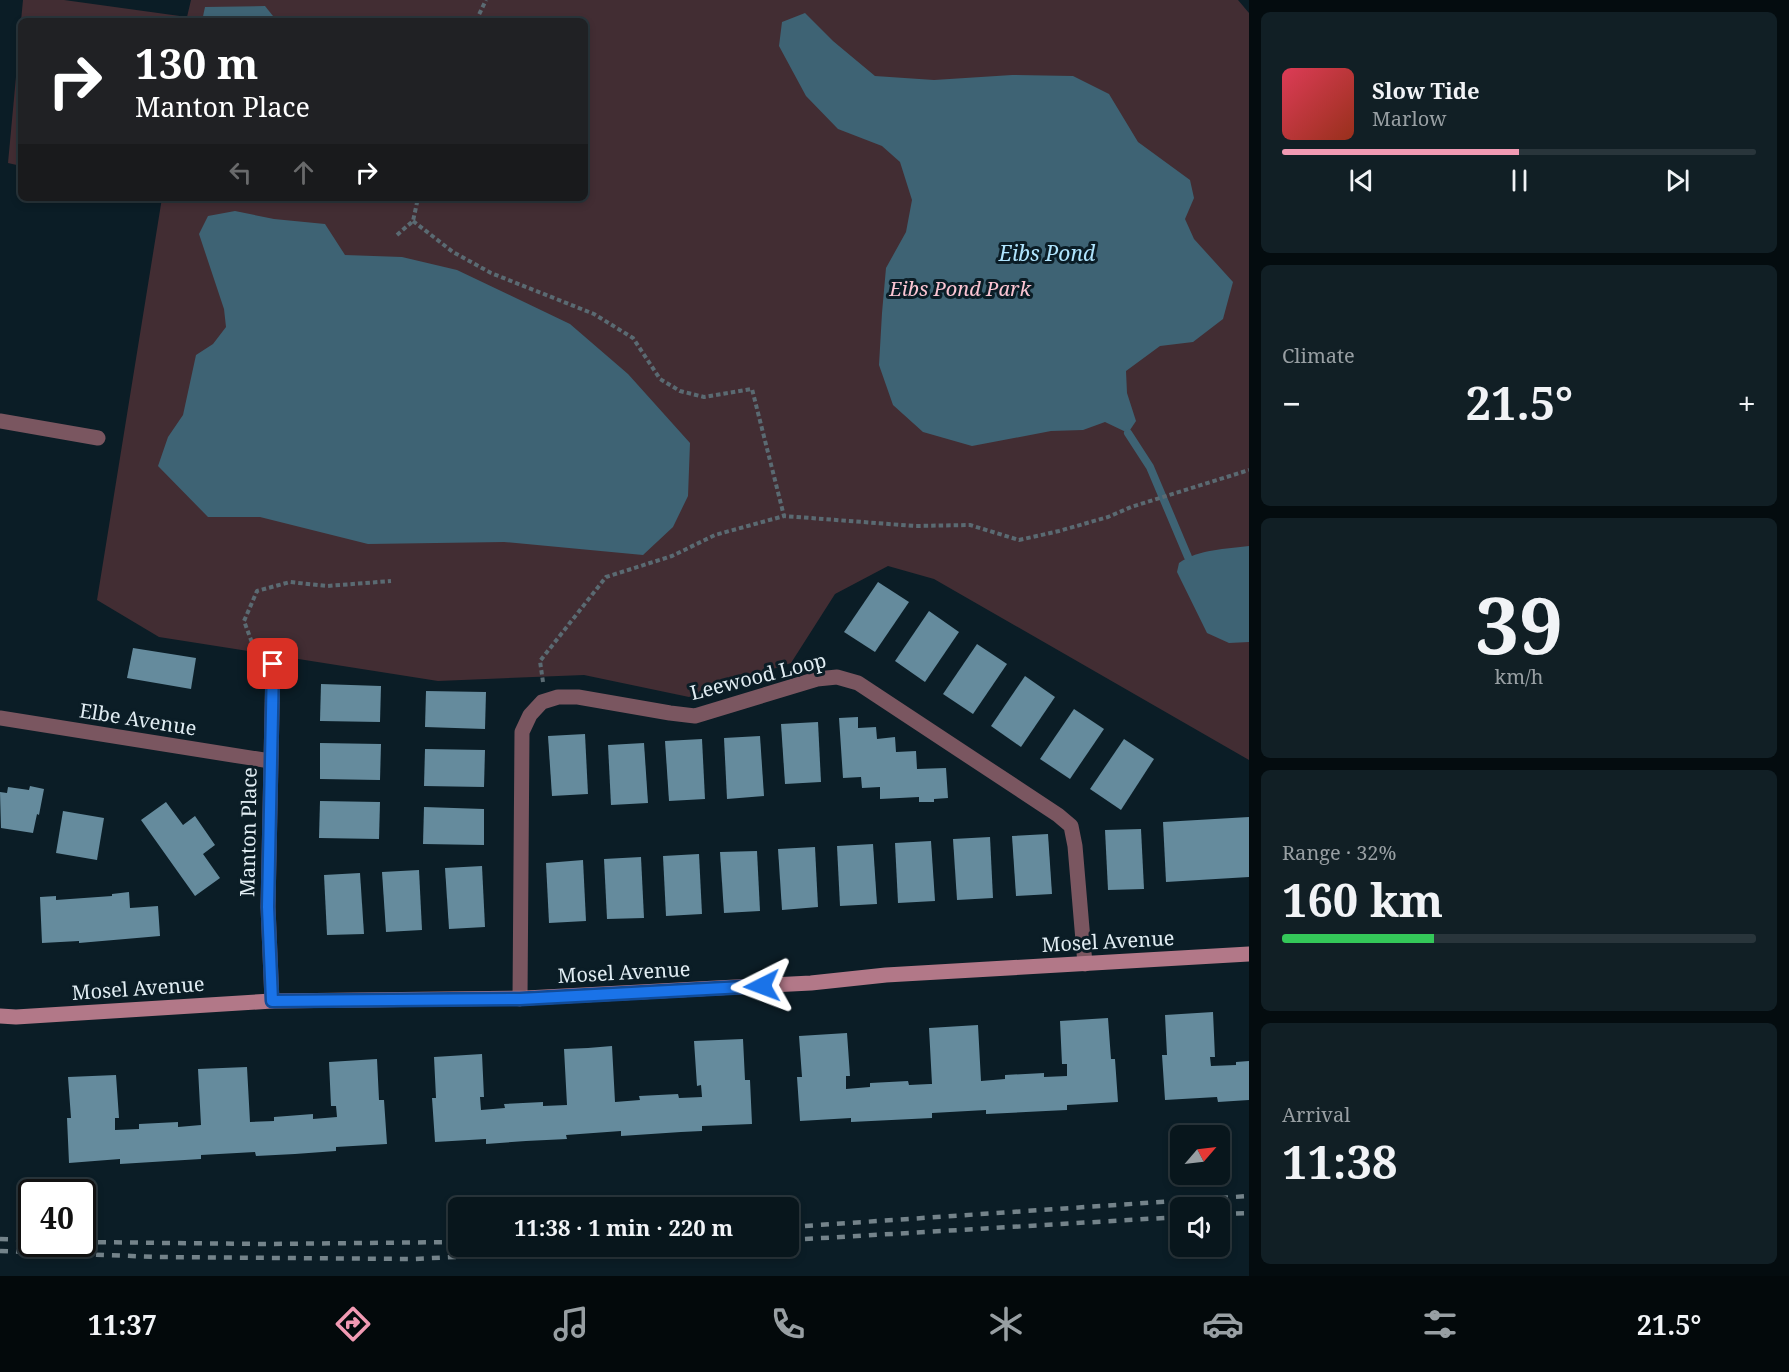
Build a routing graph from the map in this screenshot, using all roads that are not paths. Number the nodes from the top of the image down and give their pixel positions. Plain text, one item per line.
1 (0, 421) edge
2 (98, 438) dead end
3 (273, 669) road end
4 (0, 718) edge
5 (270, 761) junction
6 (1249, 954) edge
7 (1085, 964) junction
8 (520, 999) junction
9 (272, 1001) junction
10 (0, 1016) edge

1 - 2 street
3 - 5 street, Manton Place
4 - 5 street, Elbe Avenue
5 - 9 street, Manton Place
6 - 7 street, Mosel Avenue
7 - 8 street, Mosel Avenue
7 - 8 street, Leewood Loop
8 - 9 street, Mosel Avenue
9 - 10 street, Mosel Avenue

